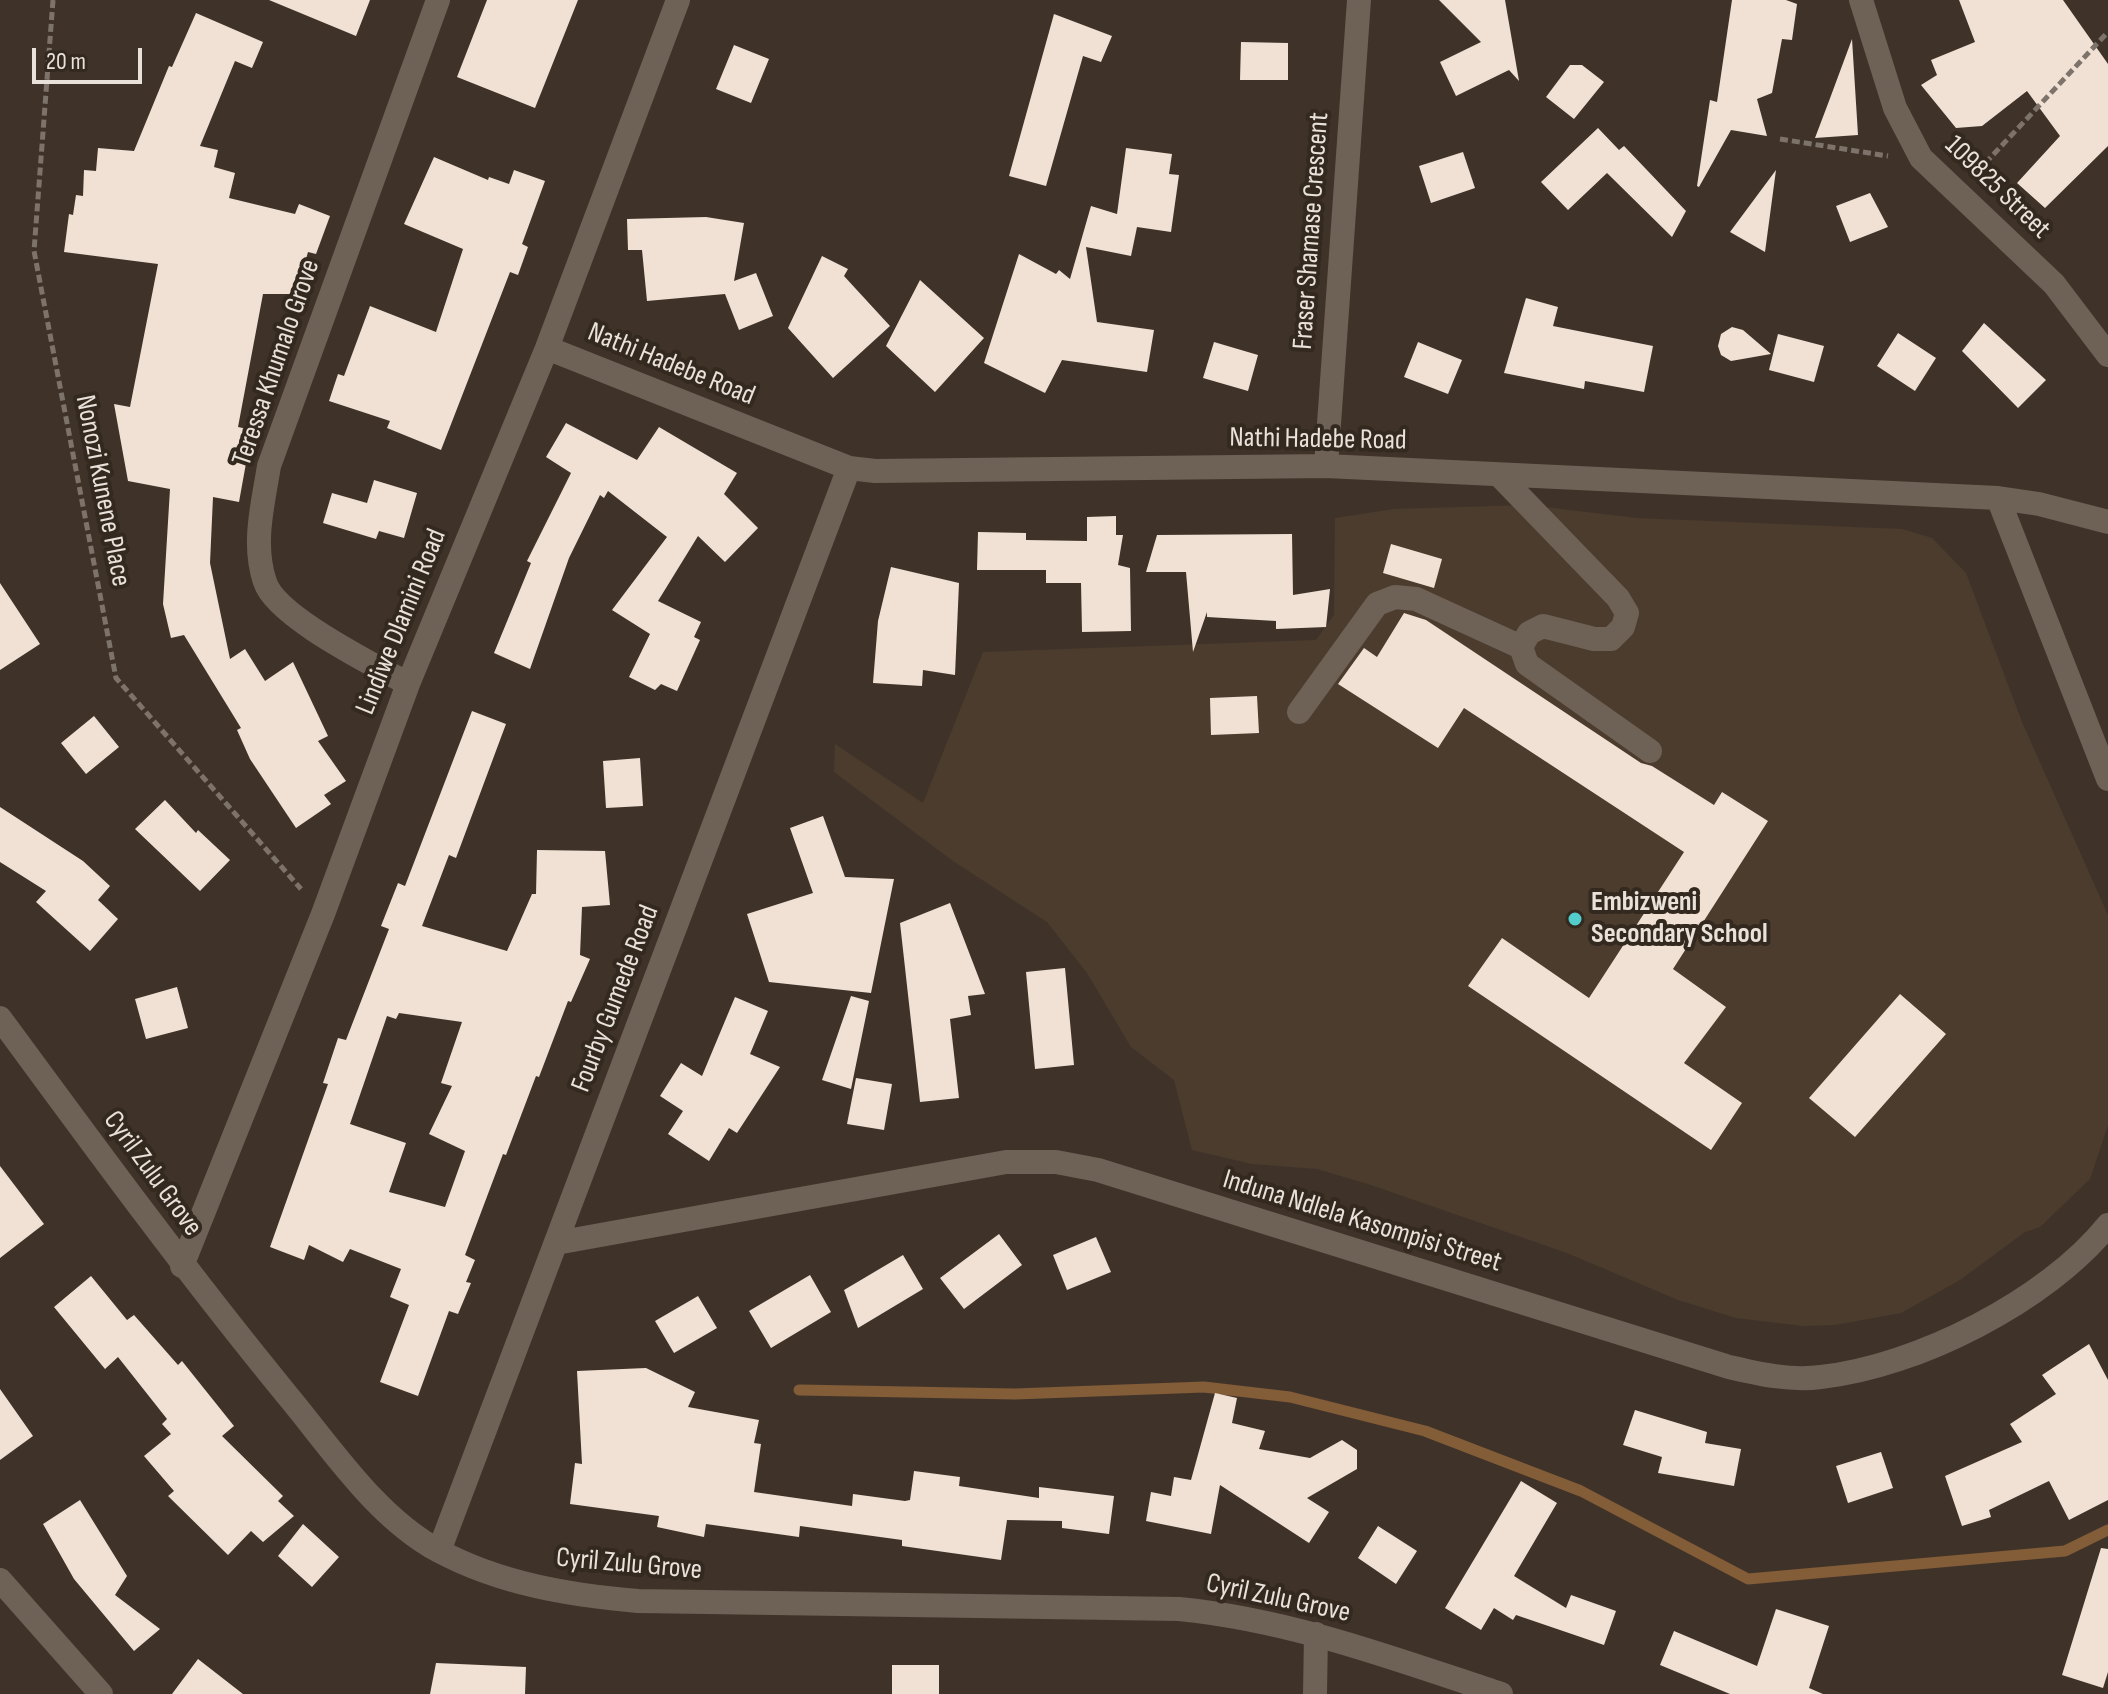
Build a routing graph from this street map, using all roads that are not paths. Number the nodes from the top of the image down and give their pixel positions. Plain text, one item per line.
1 (438, 0) edge
2 (678, 0) edge
3 (1359, 0) edge
4 (1861, 0) edge
5 (547, 348) junction
6 (2108, 355) edge
7 (1326, 466) junction
8 (849, 468) junction
9 (1501, 477) junction
10 (1998, 498) junction
11 (2108, 522) edge
12 (1521, 647) junction
13 (408, 684) junction
14 (1299, 712) dead end
15 (1650, 751) dead end
16 (2108, 779) edge
17 (0, 1018) edge
18 (2108, 1225) edge
19 (556, 1243) junction
20 (182, 1266) junction
21 (439, 1551) junction
22 (0, 1580) edge
23 (1316, 1634) junction
24 (101, 1694) edge
25 (1315, 1694) edge
26 (1501, 1694) edge

1 - 13 street, Teressa Khumalo Grove
2 - 5 street, Lindiwe Dlamini Road
3 - 7 street, Fraser Shamase Crescent
4 - 6 street, 109825 Street
5 - 8 street, Nathi Hadebe Road
5 - 13 street, Lindiwe Dlamini Road
7 - 8 street, Nathi Hadebe Road
7 - 9 street, Nathi Hadebe Road
8 - 19 street, Fourby Gumede Road
9 - 10 street, Nathi Hadebe Road
9 - 12 street
10 - 11 street, Nathi Hadebe Road
10 - 16 street
12 - 14 street
12 - 15 street
13 - 20 street, Lindiwe Dlamini Road
17 - 20 street, Cyril Zulu Grove
18 - 19 street, Induna Ndlela Kasompisi Street
19 - 21 street, Fourby Gumede Road
20 - 21 street, Cyril Zulu Grove
21 - 23 street, Cyril Zulu Grove
22 - 24 street
23 - 25 street
23 - 26 street, Cyril Zulu Grove

